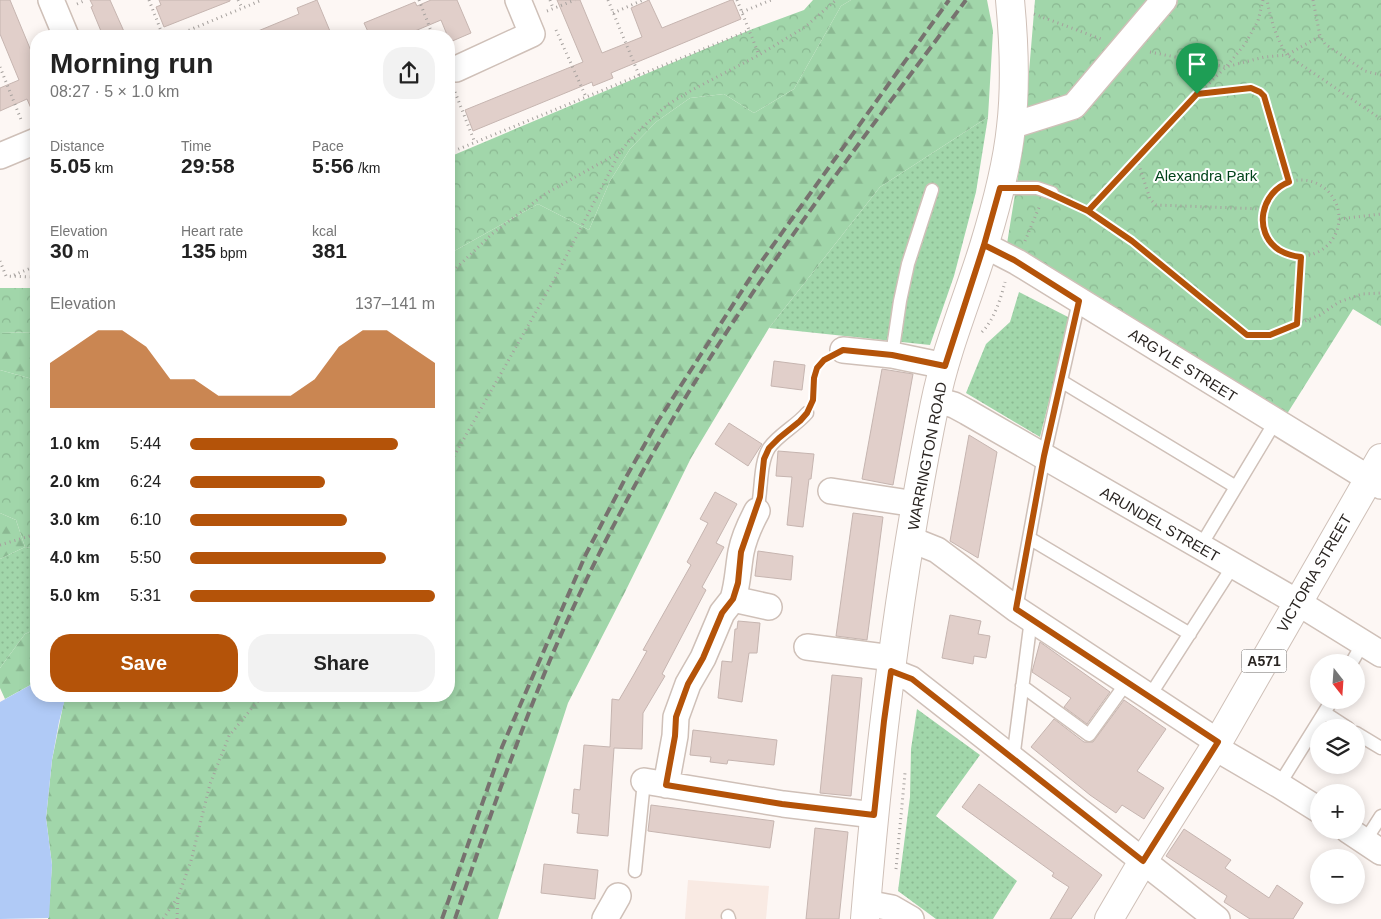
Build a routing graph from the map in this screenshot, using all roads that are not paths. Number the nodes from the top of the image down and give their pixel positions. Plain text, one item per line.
1 (51, 0) edge
2 (1164, 0) edge
3 (1018, 6) edge
4 (531, 10) edge
5 (64, 30) edge
6 (455, 75) edge
7 (1012, 126) junction
8 (30, 143) edge
9 (0, 156) edge
10 (1000, 188) junction
11 (932, 190) dead end
12 (1052, 193) road end
13 (984, 245) junction
14 (1079, 301) junction
15 (843, 350) road end
16 (892, 355) junction
17 (945, 366) junction
18 (1061, 381) junction
19 (936, 400) junction
20 (807, 413) road end
21 (1275, 422) junction
22 (1044, 456) junction
23 (1377, 474) edge
24 (1236, 487) junction
25 (831, 492) dead end
26 (916, 504) junction
27 (756, 510) joint
28 (1029, 538) junction
29 (910, 543) junction
30 (1200, 547) junction
31 (1233, 566) junction
32 (733, 599) junction
33 (1297, 602) junction
34 (769, 607) dead end
35 (1024, 614) junction
36 (1190, 634) junction
37 (807, 647) dead end
38 (1366, 653) edge
39 (892, 664) junction
40 (1127, 682) junction
41 (1022, 686) junction
42 (1149, 697) junction
43 (1326, 709) edge
44 (1324, 713) junction
45 (1334, 719) edge
46 (1365, 738) edge
47 (1216, 744) junction
48 (1381, 748) edge
49 (1013, 759) junction
50 (655, 783) junction
51 (1280, 785) junction
52 (1310, 804) edge
53 (874, 815) junction
54 (1381, 816) edge
55 (1365, 841) edge
56 (1143, 861) junction
57 (635, 871) dead end
58 (618, 896) dead end
59 (866, 911) edge
60 (604, 919) edge
61 (911, 919) edge
62 (1109, 919) edge
63 (1217, 919) edge

1 - 5 street
2 - 7 street
3 - 7 main road, WARRINGTON ROAD
4 - 6 street
7 - 10 main road, WARRINGTON ROAD
8 - 9 street
10 - 12 lane
10 - 13 main road, WARRINGTON ROAD
11 - 16 lane
13 - 14 street, ARGYLE STREET
13 - 17 main road, WARRINGTON ROAD
14 - 18 lane
14 - 21 street, ARGYLE STREET
15 - 16 street
16 - 17 street
17 - 19 main road, WARRINGTON ROAD
18 - 22 lane
18 - 24 lane
19 - 22 street, ARUNDEL STREET
19 - 26 main road, WARRINGTON ROAD
20 - 27 lane
21 - 23 street, ARGYLE STREET
21 - 24 lane
22 - 28 lane
22 - 30 street, ARUNDEL STREET
23 - 33 main road, VICTORIA STREET / A571
24 - 30 lane
25 - 26 street
26 - 29 main road, WARRINGTON ROAD
27 - 32 street
28 - 35 lane
28 - 36 lane
29 - 35 street
29 - 39 main road, WARRINGTON ROAD
30 - 31 street, ARUNDEL STREET
31 - 33 street, ARUNDEL STREET
31 - 36 lane
32 - 34 street
32 - 50 street
33 - 38 street, ARUNDEL STREET
33 - 47 main road, VICTORIA STREET / A571
35 - 40 street
35 - 41 lane
36 - 42 lane
37 - 39 street
39 - 49 street
39 - 53 main road, WARRINGTON ROAD
40 - 41 lane
40 - 42 street
41 - 49 lane
42 - 47 street
43 - 44 lane
44 - 45 lane
44 - 51 lane
46 - 48 lane
47 - 51 street
47 - 56 main road, VICTORIA STREET / A571
49 - 56 street
50 - 53 street
50 - 57 lane
51 - 52 street
53 - 59 main road, WARRINGTON ROAD
54 - 55 lane
56 - 62 main road, VICTORIA STREET / A571
56 - 63 street
58 - 60 street
59 - 61 street

